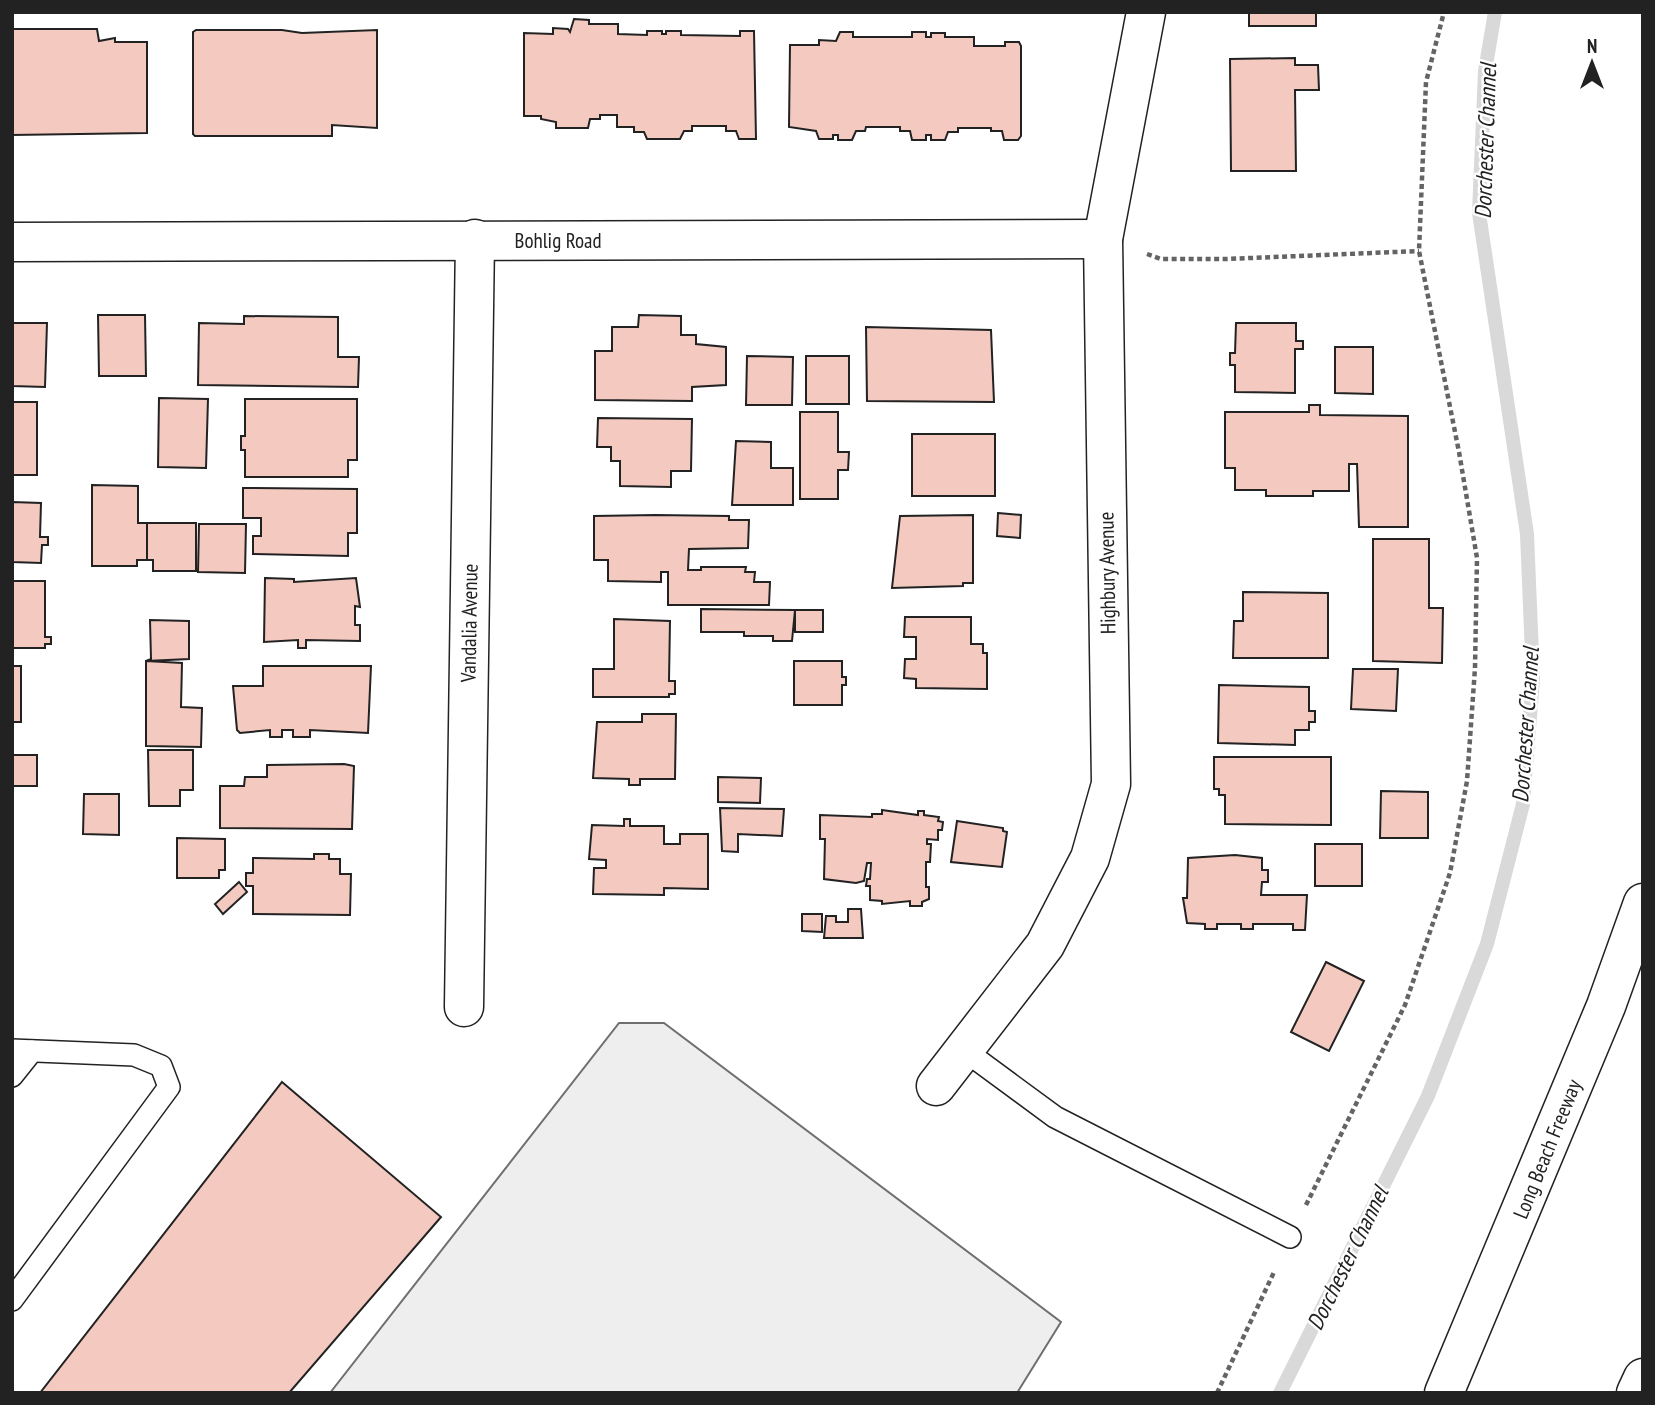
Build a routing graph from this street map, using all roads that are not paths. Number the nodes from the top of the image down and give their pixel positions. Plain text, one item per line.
1 (1146, 12) edge
2 (475, 239) junction
3 (1103, 239) junction
4 (12, 242) edge
5 (1643, 903) edge
6 (464, 1007) dead end
7 (22, 1050) edge
8 (964, 1050) junction
9 (12, 1076) edge
10 (936, 1086) dead end
11 (1290, 1237) road end
12 (12, 1300) edge
13 (1643, 1377) edge
14 (1444, 1393) edge
15 (1636, 1393) edge

1 - 3 main road, Highbury Avenue
2 - 3 main road, Bohlig Road
2 - 4 main road, Bohlig Road
2 - 6 main road, Vandalia Avenue
3 - 8 main road, Highbury Avenue
5 - 14 main road, Long Beach Freeway
7 - 9 lane
7 - 12 lane
8 - 10 main road, Highbury Avenue
8 - 11 lane
13 - 15 main road

